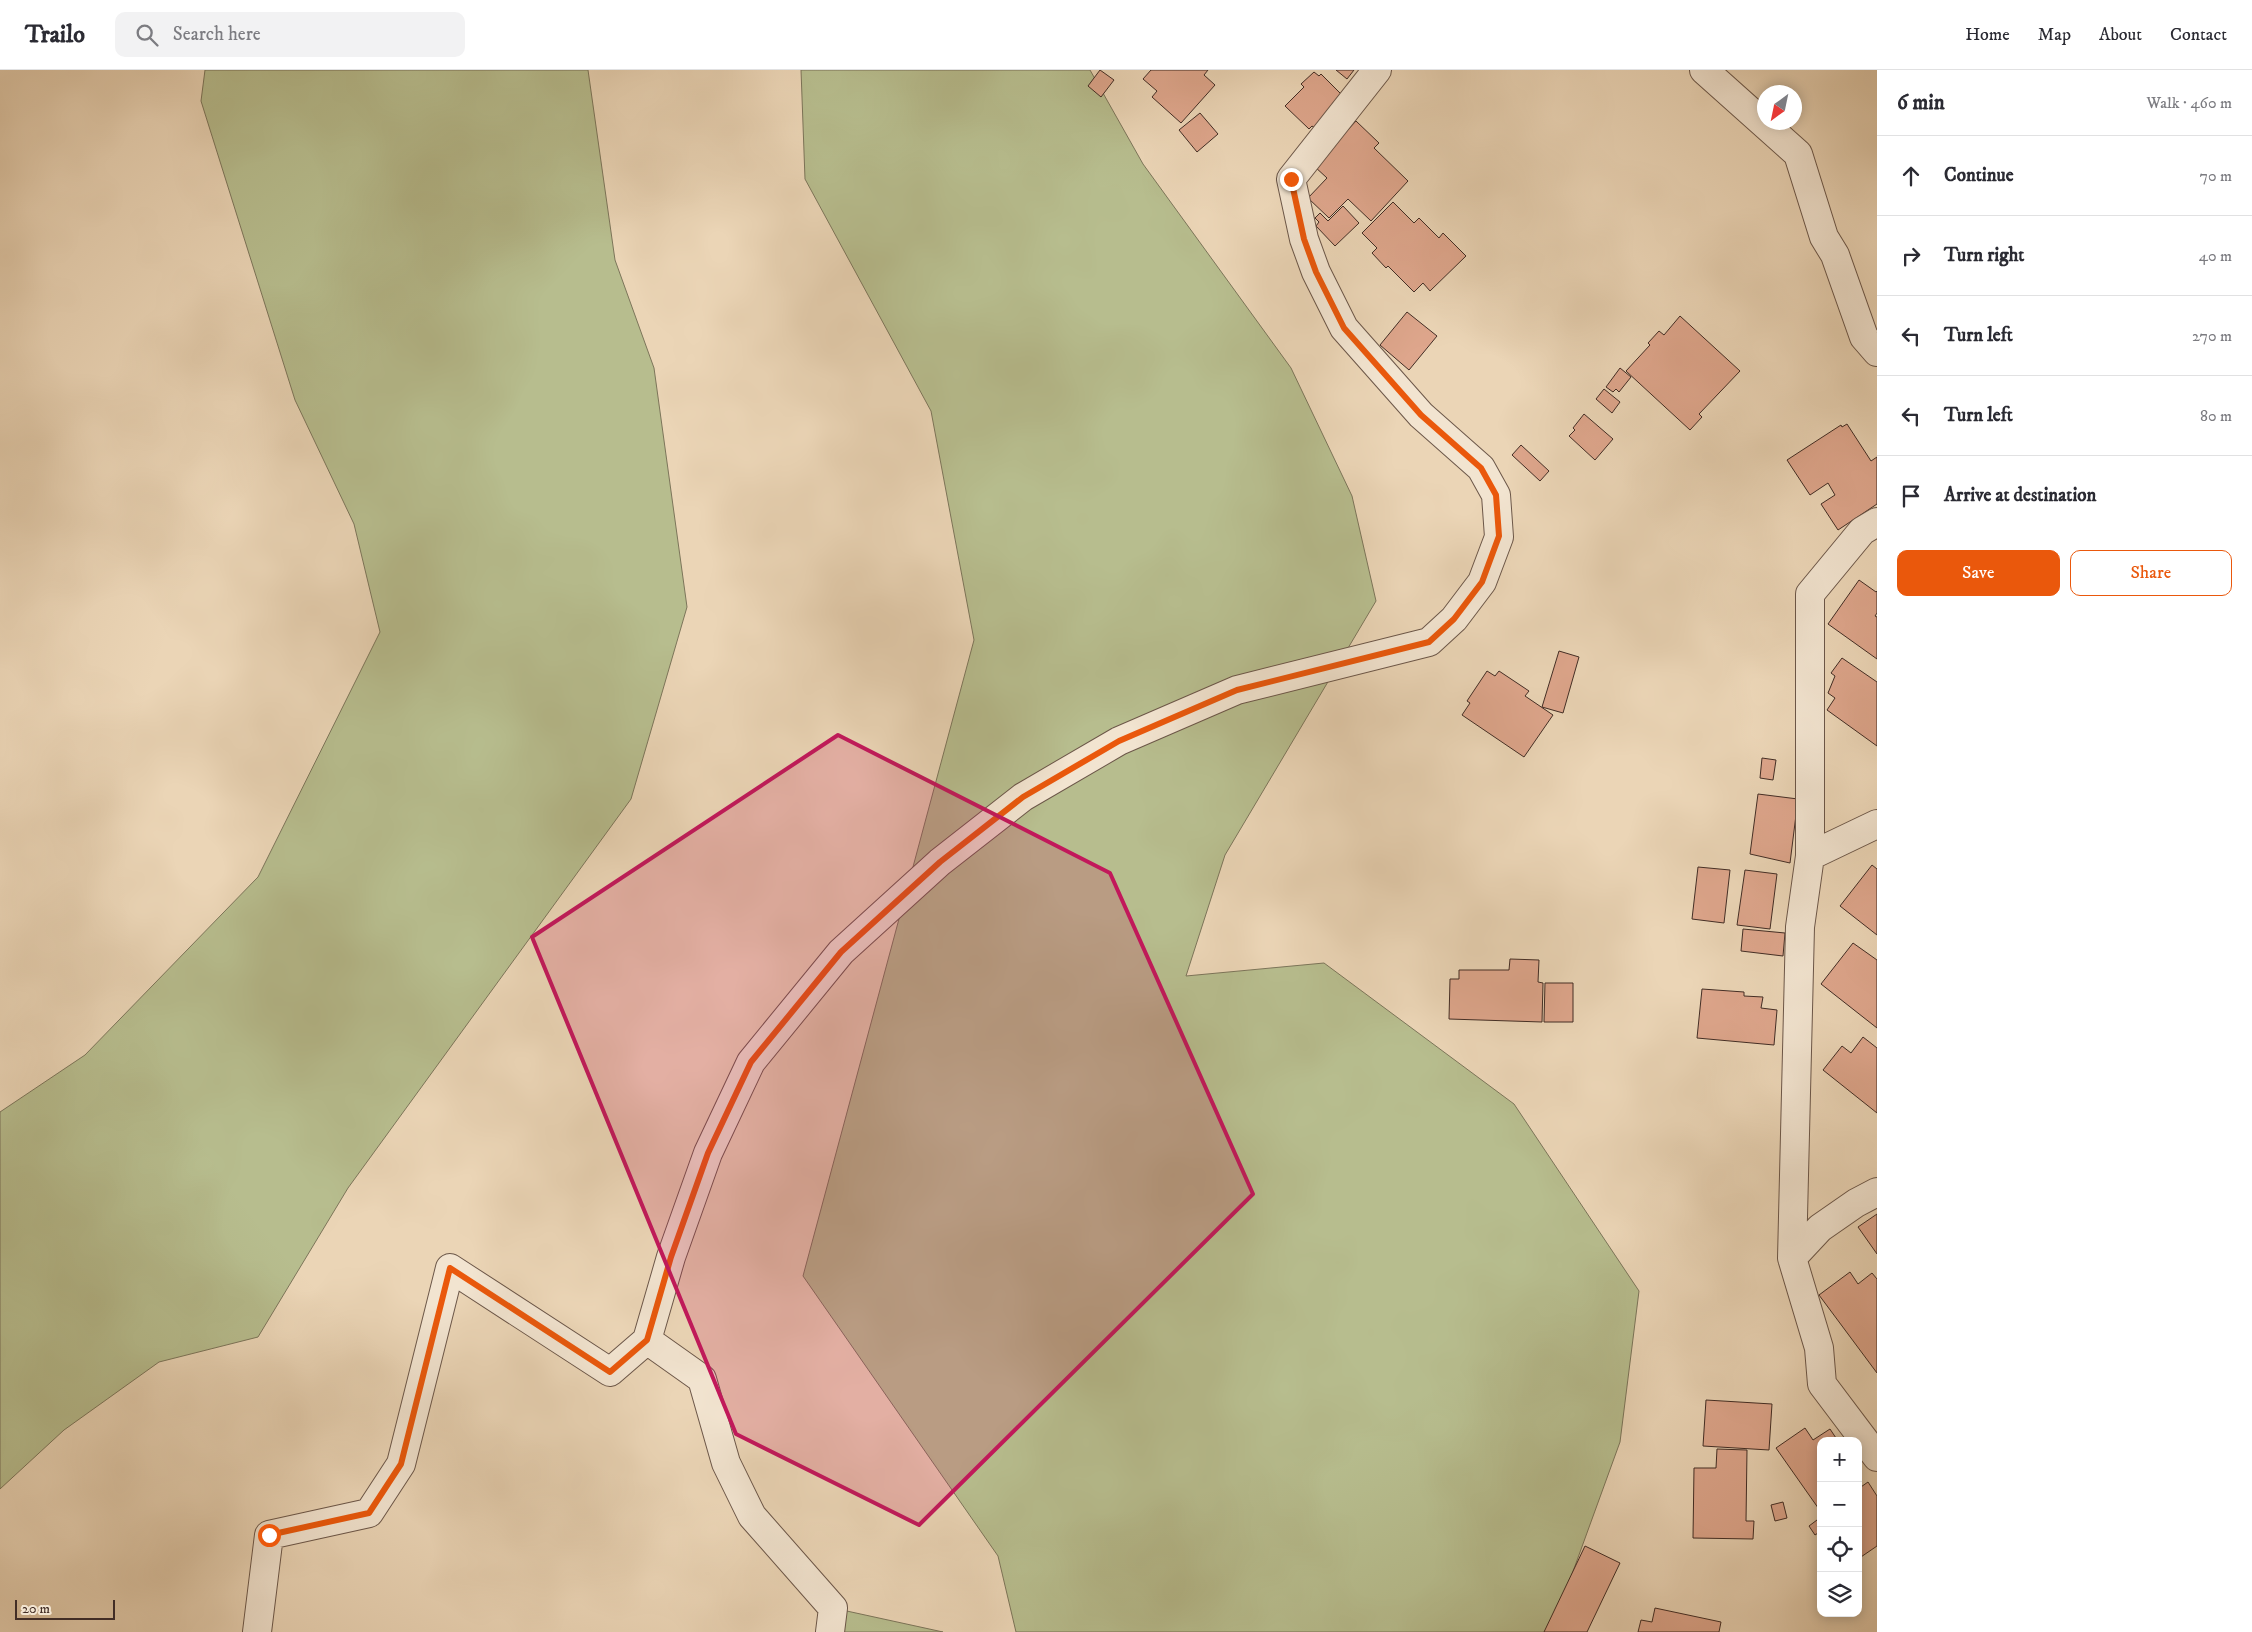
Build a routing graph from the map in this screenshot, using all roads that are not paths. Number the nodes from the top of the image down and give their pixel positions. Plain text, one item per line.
1 (1377, 70) edge
2 (1704, 70) edge
3 (1877, 352) edge
4 (1877, 522) edge
5 (1877, 824) edge
6 (1810, 856) junction
7 (1877, 1192) edge
8 (1792, 1258) junction
9 (647, 1340) junction
10 (1876, 1455) edge
11 (257, 1632) edge
12 (830, 1632) edge

1 - 9 street
2 - 3 street
4 - 6 street
5 - 6 street
6 - 8 street
7 - 8 street
8 - 10 street
9 - 11 street
9 - 12 street

